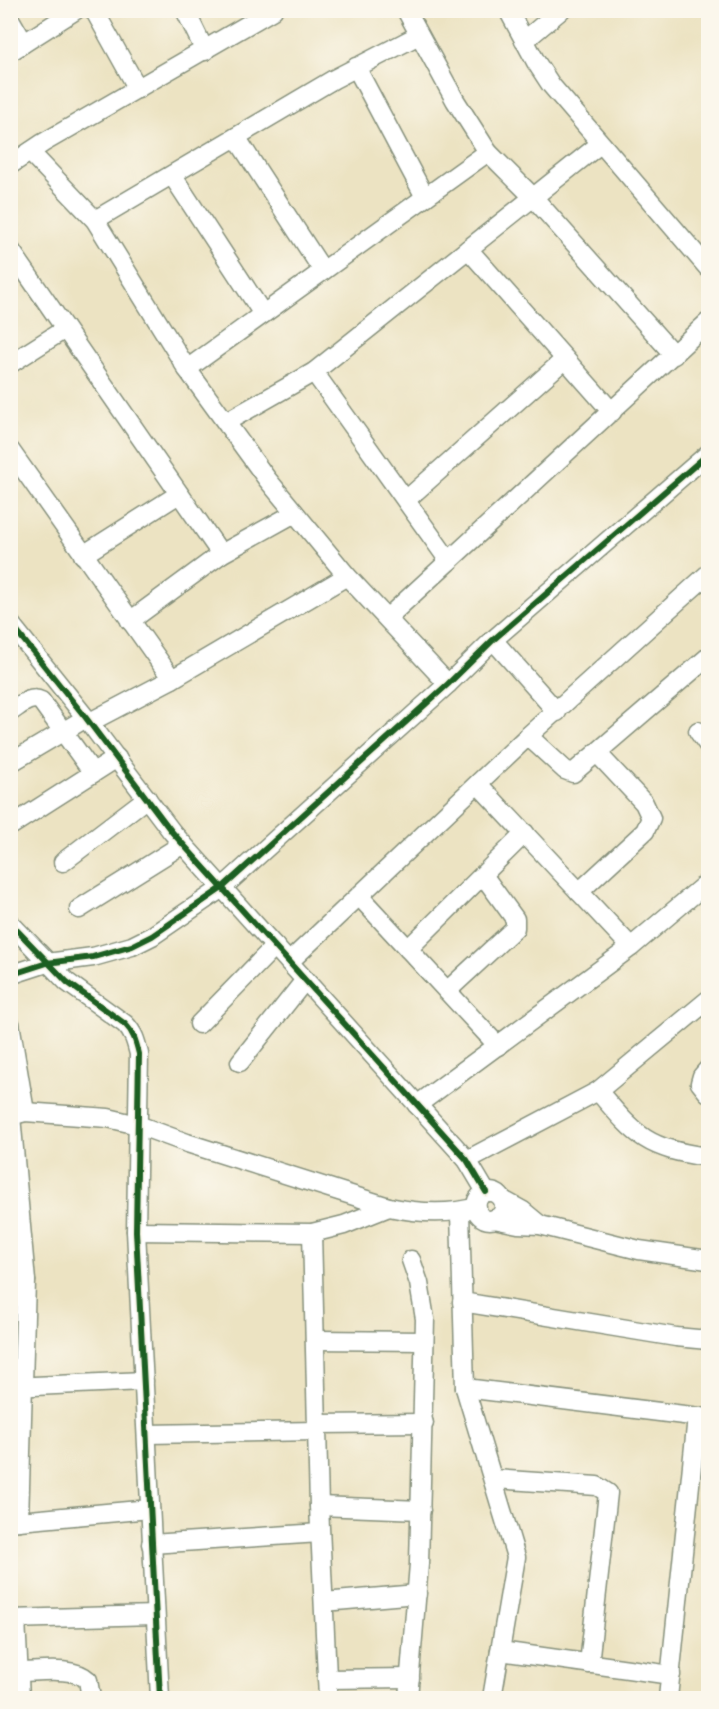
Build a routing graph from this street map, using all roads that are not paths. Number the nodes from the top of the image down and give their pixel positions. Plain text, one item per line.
1 (76, 10) edge
2 (94, 10) edge
3 (185, 10) edge
4 (273, 10) edge
5 (406, 10) edge
6 (508, 10) edge
7 (561, 10) edge
8 (10, 19) edge
9 (419, 34) junction
10 (524, 41) junction
11 (17, 47) edge
12 (205, 51) junction
13 (356, 67) junction
14 (138, 89) junction
15 (236, 137) junction
16 (600, 144) junction
17 (30, 152) junction
18 (488, 152) junction
19 (10, 165) edge
20 (172, 175) junction
21 (425, 197) junction
22 (533, 198) junction
23 (96, 219) junction
24 (10, 249) edge
25 (468, 249) junction
26 (708, 268) edge
27 (16, 271) edge
28 (323, 271) junction
29 (263, 314) junction
30 (708, 322) edge
31 (65, 329) junction
32 (674, 355) junction
33 (565, 359) junction
34 (10, 364) edge
35 (187, 369) junction
36 (314, 372) junction
37 (612, 412) junction
38 (226, 422) junction
39 (10, 450) edge
40 (708, 454) edge
41 (179, 494) junction
42 (406, 500) junction
43 (295, 513) junction
44 (221, 554) junction
45 (83, 555) junction
46 (449, 561) junction
47 (708, 574) edge
48 (347, 576) junction
49 (387, 618) junction
50 (130, 621) junction
51 (10, 623) edge
52 (493, 640) junction
53 (708, 657) edge
54 (172, 679) junction
55 (448, 684) junction
56 (10, 712) edge
57 (558, 712) junction
58 (88, 720) junction
59 (63, 732) junction
60 (528, 736) junction
61 (598, 754) junction
62 (117, 758) junction
63 (10, 763) edge
64 (93, 773) junction
65 (478, 784) junction
66 (147, 798) junction
67 (12, 825) dead end
68 (525, 833) junction
69 (183, 844) junction
70 (63, 862) dead end
71 (483, 875) junction
72 (708, 882) edge
73 (222, 888) junction
74 (579, 892) junction
75 (359, 896) junction
76 (79, 909) dead end
77 (10, 923) edge
78 (274, 946) junction
79 (631, 947) junction
80 (408, 949) junction
81 (56, 962) junction
82 (289, 962) junction
83 (10, 975) edge
84 (305, 980) junction
85 (447, 991) junction
86 (708, 1000) edge
87 (10, 1023) edge
88 (199, 1024) dead end
89 (498, 1046) junction
90 (240, 1062) dead end
91 (708, 1070) edge
92 (598, 1091) junction
93 (708, 1093) edge
94 (417, 1105) junction
95 (15, 1114) edge
96 (138, 1125) junction
97 (708, 1157) edge
98 (467, 1160) junction
99 (474, 1204) junction
100 (389, 1207) junction
101 (540, 1225) junction
102 (136, 1231) junction
103 (312, 1233) junction
104 (411, 1260) dead end
105 (708, 1260) edge
106 (18, 1282) edge
107 (462, 1302) junction
108 (315, 1340) junction
109 (708, 1340) edge
110 (424, 1341) junction
111 (144, 1381) junction
112 (17, 1387) edge
113 (465, 1388) junction
114 (703, 1418) edge
115 (424, 1423) junction
116 (317, 1428) junction
117 (147, 1434) junction
118 (494, 1479) junction
119 (319, 1506) junction
120 (150, 1509) junction
121 (421, 1510) junction
122 (15, 1522) edge
123 (320, 1533) junction
124 (152, 1544) junction
125 (417, 1594) junction
126 (324, 1602) junction
127 (155, 1615) junction
128 (13, 1620) edge
129 (500, 1651) junction
130 (589, 1664) junction
131 (18, 1672) junction
132 (671, 1675) junction
133 (410, 1678) junction
134 (327, 1679) junction
135 (20, 1698) edge
136 (91, 1698) edge
137 (160, 1698) edge
138 (328, 1698) edge
139 (408, 1698) edge
140 (492, 1698) edge
141 (668, 1698) edge

1 - 11 street
2 - 14 street
3 - 12 street
4 - 12 street
5 - 9 street
6 - 10 street
7 - 10 street
8 - 11 street
9 - 13 street
9 - 18 street
10 - 16 street
12 - 14 street
13 - 15 street
13 - 21 street
14 - 17 street
15 - 20 street
15 - 28 street
16 - 22 street
16 - 26 street
17 - 19 street
17 - 23 street
18 - 21 street
18 - 22 street
20 - 23 street
20 - 29 street
21 - 28 street
22 - 25 street
22 - 32 street
23 - 35 street
24 - 27 street
25 - 33 street
25 - 36 street
27 - 31 street
28 - 29 street
29 - 35 street
30 - 32 street
31 - 34 street
31 - 41 street
32 - 37 street
33 - 37 street
33 - 42 street
35 - 38 street
36 - 38 street
36 - 42 street
37 - 46 street
38 - 43 street
39 - 45 street
40 - 52 street
41 - 44 street
41 - 45 street
42 - 46 street
43 - 44 street
43 - 48 street
44 - 50 street
45 - 50 street
46 - 49 street
47 - 57 street
48 - 49 street
48 - 54 street
49 - 55 street
50 - 54 street
51 - 58 street
52 - 55 street
52 - 57 street
53 - 61 street
54 - 58 street
55 - 73 street
56 - 59 street
57 - 60 street
58 - 59 street
58 - 62 street
59 - 63 street
59 - 64 street
60 - 61 street
60 - 65 street
61 - 74 street
62 - 64 street
62 - 66 street
64 - 67 street
65 - 68 street
65 - 75 street
66 - 69 street
66 - 70 street
68 - 71 street
68 - 74 street
69 - 73 street
69 - 76 street
71 - 80 street
71 - 85 street
72 - 79 street
73 - 78 street
73 - 81 street
74 - 79 street
75 - 80 street
75 - 82 street
77 - 81 street
78 - 82 street
78 - 88 street
79 - 89 street
80 - 85 street
81 - 83 street
81 - 96 street
82 - 84 street
84 - 90 street
84 - 94 street
85 - 89 street
86 - 92 street
87 - 95 street
89 - 94 street
91 - 93 street
92 - 97 street
92 - 98 street
94 - 98 street
95 - 96 street
95 - 106 street
96 - 100 street
96 - 102 street
98 - 99 street
99 - 100 street
99 - 101 street
99 - 101 street
99 - 107 street
100 - 103 street
101 - 105 street
102 - 103 street
102 - 111 street
103 - 108 street
104 - 110 street
106 - 112 street
107 - 109 street
107 - 113 street
108 - 110 street
108 - 116 street
110 - 115 street
111 - 112 street
111 - 117 street
112 - 122 street
113 - 114 street
113 - 118 street
114 - 132 street
115 - 116 street
115 - 121 street
116 - 117 street
116 - 119 street
117 - 120 street
118 - 129 street
118 - 130 street
119 - 121 street
119 - 123 street
120 - 122 street
120 - 124 street
121 - 125 street
123 - 124 street
123 - 126 street
124 - 127 street
125 - 126 street
125 - 133 street
126 - 134 street
127 - 128 street
127 - 137 street
128 - 131 street
129 - 130 street
129 - 140 street
130 - 132 street
131 - 135 street
131 - 136 street
132 - 141 street
133 - 134 street
133 - 139 street
134 - 138 street

